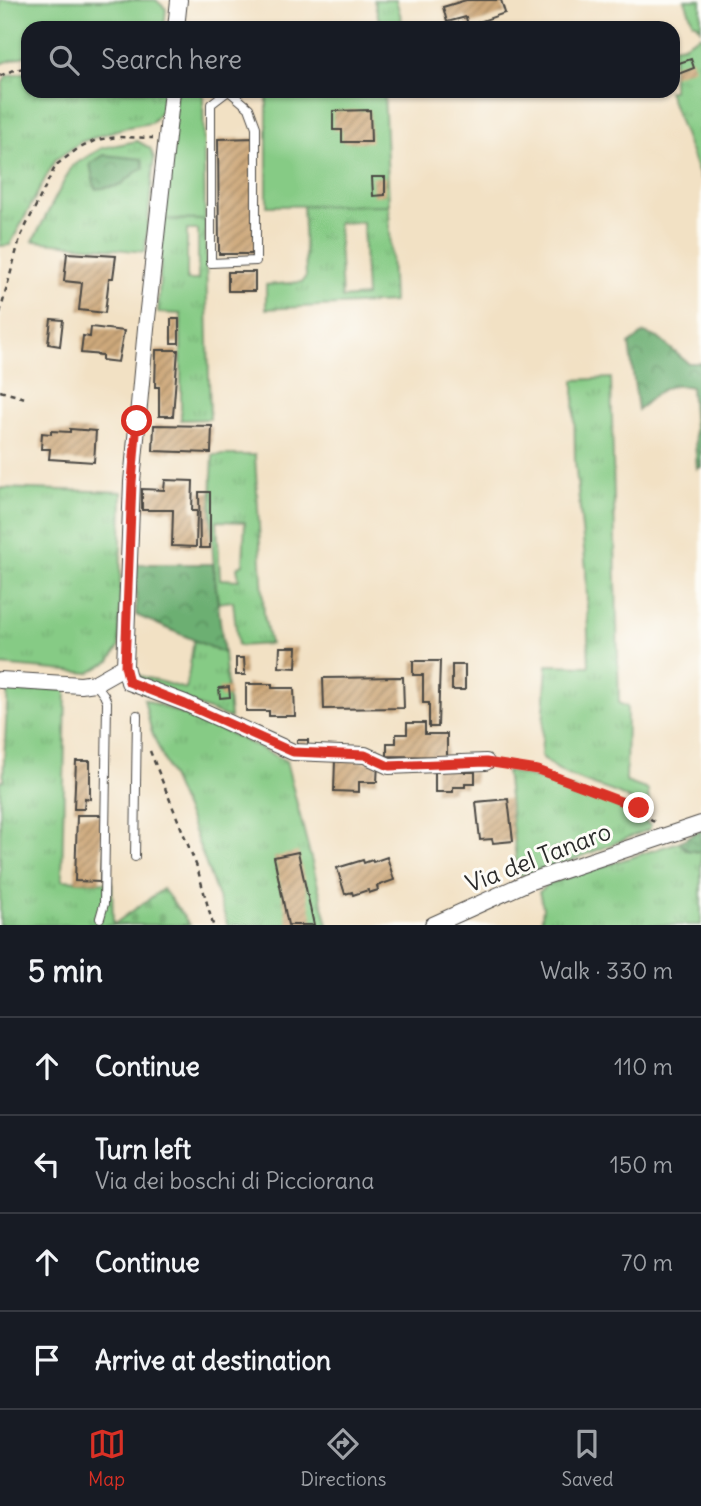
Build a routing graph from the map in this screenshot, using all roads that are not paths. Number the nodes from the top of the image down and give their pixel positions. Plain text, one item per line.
1 (178, 0) edge
2 (176, 21) edge
3 (171, 98) edge
4 (219, 98) edge
5 (237, 98) edge
6 (125, 666) junction
7 (0, 680) edge
8 (95, 683) junction
9 (137, 715) dead end
10 (486, 762) road end
11 (701, 824) edge
12 (135, 857) dead end
13 (100, 918) dead end
14 (433, 925) edge

1 - 2 street
3 - 6 street
4 - 5 lane
6 - 8 street
6 - 10 street
7 - 8 street
8 - 13 lane
9 - 12 lane
11 - 14 street, Via del Tanaro

